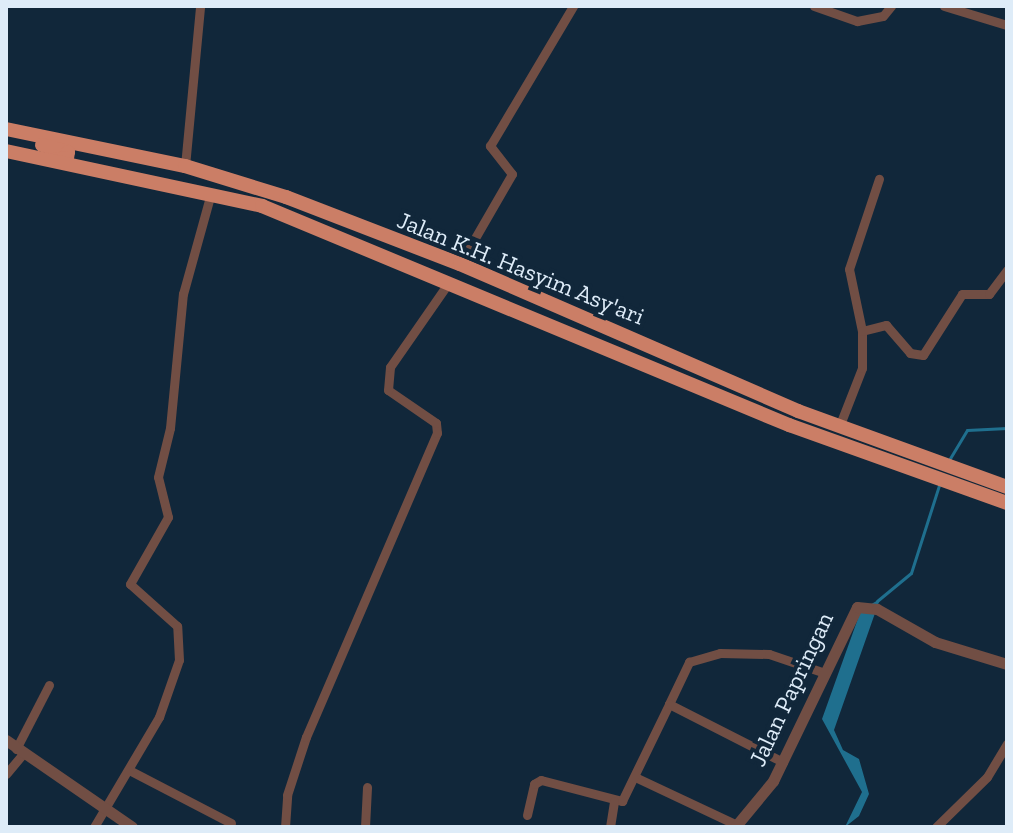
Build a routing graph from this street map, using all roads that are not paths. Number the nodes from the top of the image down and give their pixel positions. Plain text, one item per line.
1 (200, 6) edge
2 (573, 6) edge
3 (814, 6) edge
4 (891, 6) edge
5 (944, 6) edge
6 (1007, 25) edge
7 (6, 129) edge
8 (6, 138) edge
9 (91, 145) junction
10 (6, 151) edge
11 (54, 160) junction
12 (185, 166) junction
13 (879, 179) dead end
14 (173, 185) junction
15 (211, 193) junction
16 (411, 246) junction
17 (460, 264) junction
18 (1007, 270) edge
19 (449, 282) junction
20 (540, 298) junction
21 (503, 305) junction
22 (862, 331) junction
23 (615, 351) junction
24 (839, 427) junction
25 (903, 456) junction
26 (1007, 487) edge
27 (1007, 503) edge
28 (1007, 664) edge
29 (822, 672) junction
30 (49, 685) dead end
31 (669, 704) junction
32 (6, 740) edge
33 (1007, 744) edge
34 (20, 751) junction
35 (1003, 761) edge
36 (783, 762) junction
37 (129, 770) junction
38 (6, 774) edge
39 (635, 777) junction
40 (367, 787) dead end
41 (614, 801) junction
42 (104, 811) junction
43 (527, 815) dead end
44 (231, 823) dead end
45 (736, 826) edge
46 (94, 827) edge
47 (132, 827) edge
48 (285, 827) edge
49 (365, 827) edge
50 (610, 827) edge
51 (936, 827) edge

1 - 12 street
2 - 17 street
3 - 4 street
5 - 6 street
7 - 9 highway, Jalan K.H. Hasyim Asy'ari
8 - 11 highway
9 - 12 highway, Jalan K.H. Hasyim Asy'ari
9 - 14 highway
10 - 11 highway, Jalan K.H. Hasyim Asy'ari
11 - 14 highway, Jalan K.H. Hasyim Asy'ari
12 - 16 highway, Jalan K.H. Hasyim Asy'ari
13 - 22 street
14 - 15 highway, Jalan K.H. Hasyim Asy'ari
15 - 19 highway, Jalan K.H. Hasyim Asy'ari
15 - 37 street
16 - 17 highway, Jalan K.H. Hasyim Asy'ari
16 - 21 highway
17 - 20 highway, Jalan K.H. Hasyim Asy'ari
18 - 22 street
19 - 21 highway, Jalan K.H. Hasyim Asy'ari
19 - 48 street
20 - 23 highway
20 - 24 highway, Jalan K.H. Hasyim Asy'ari
21 - 23 highway, Jalan K.H. Hasyim Asy'ari
22 - 24 street
23 - 25 highway, Jalan K.H. Hasyim Asy'ari
24 - 25 highway, Jalan K.H. Hasyim Asy'ari
25 - 26 highway, Jalan K.H. Hasyim Asy'ari
25 - 27 highway, Jalan K.H. Hasyim Asy'ari
28 - 29 street, Jalan Papringan
29 - 31 street
29 - 36 street, Jalan Papringan
30 - 34 street
31 - 36 street
31 - 39 street
32 - 34 street
33 - 35 street
34 - 38 street
34 - 42 street
35 - 51 street
36 - 45 street, Jalan Papringan
37 - 42 street
37 - 44 street
39 - 41 street
39 - 45 street
40 - 49 street
41 - 43 street
41 - 50 street
42 - 46 street
42 - 47 street

